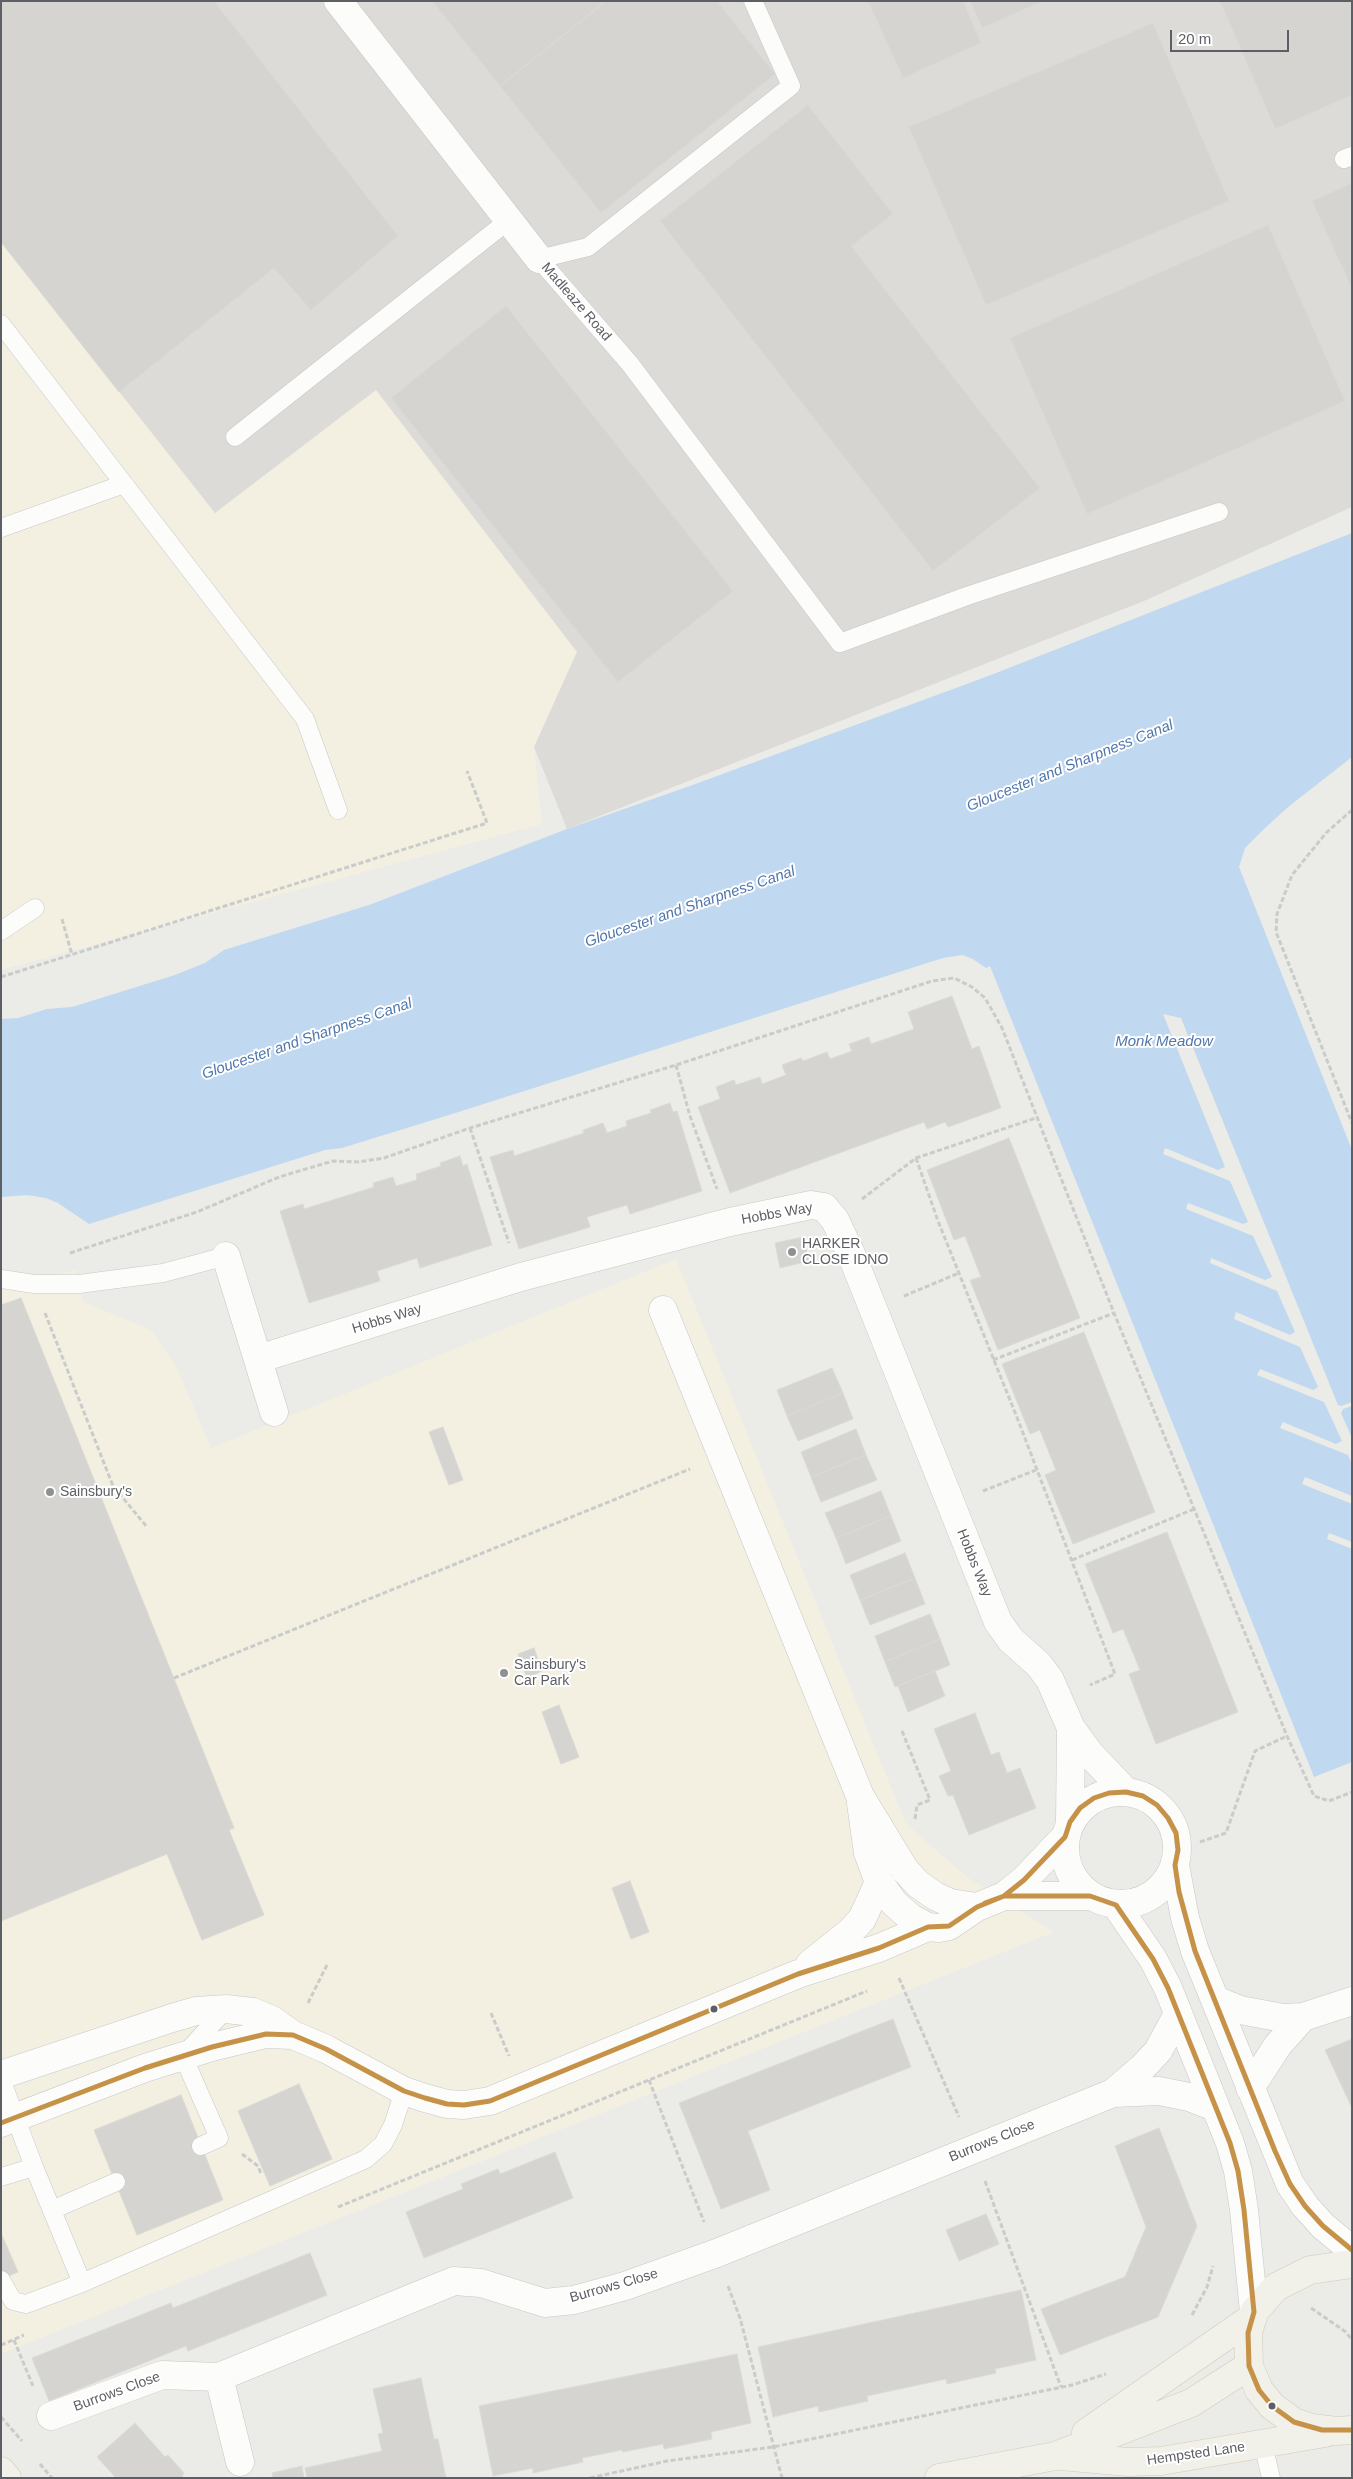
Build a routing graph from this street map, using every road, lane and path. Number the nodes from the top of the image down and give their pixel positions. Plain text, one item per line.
1 (338, 1) edge
2 (753, 1) edge
3 (509, 220) junction
4 (539, 259) junction
5 (1, 324) edge
6 (235, 437) dead end
7 (124, 484) junction
8 (1219, 512) dead end
9 (1, 528) edge
10 (467, 770) dead end
11 (338, 810) dead end
12 (1352, 810) edge
13 (35, 908) dead end
14 (60, 911) dead end
15 (1, 931) edge
16 (72, 955) junction
17 (1, 976) edge
18 (676, 1065) junction
19 (1036, 1118) junction
20 (1352, 1122) edge
21 (470, 1128) junction
22 (916, 1158) junction
23 (835, 1220) junction
24 (730, 1222) junction
25 (67, 1254) dead end
26 (226, 1256) joint
27 (959, 1273) junction
28 (521, 1277) junction
29 (1, 1279) edge
30 (34, 1284) junction
31 (874, 1308) junction
32 (663, 1310) dead end
33 (1114, 1313) junction
34 (258, 1359) junction
35 (993, 1360) junction
36 (274, 1412) dead end
37 (722, 1456) junction
38 (1036, 1470) junction
39 (950, 1503) junction
40 (1194, 1509) junction
41 (147, 1527) dead end
42 (1072, 1560) junction
43 (1115, 1674) dead end
44 (174, 1678) dead end
45 (1071, 1728) junction
46 (902, 1732) dead end
47 (1287, 1736) junction
48 (1126, 1792) junction
49 (1352, 1792) edge
50 (860, 1796) junction
51 (914, 1824) dead end
52 (1068, 1830) junction
53 (1177, 1857) junction
54 (879, 1882) junction
55 (1004, 1896) junction
56 (1090, 1896) junction
57 (1116, 1905) junction
58 (977, 1907) junction
59 (928, 1927) junction
60 (327, 1965) dead end
61 (798, 1974) junction
62 (907, 1975) dead end
63 (899, 1978) junction
64 (889, 1982) dead end
65 (871, 1990) dead end
66 (1215, 2000) junction
67 (1352, 2001) edge
68 (226, 2009) junction
69 (1178, 2014) junction
70 (1303, 2017) junction
71 (293, 2035) junction
72 (183, 2056) junction
73 (1, 2075) edge
74 (1, 2079) edge
75 (649, 2080) junction
76 (1250, 2088) junction
77 (404, 2091) junction
78 (1113, 2093) junction
79 (1215, 2107) junction
80 (8, 2120) edge
81 (201, 2146) dead end
82 (974, 2149) junction
83 (34, 2167) junction
84 (1, 2177) edge
85 (116, 2182) dead end
86 (336, 2207) dead end
87 (52, 2210) junction
88 (1352, 2250) edge
89 (716, 2253) junction
90 (1216, 2258) dead end
91 (1352, 2264) edge
92 (1, 2280) edge
93 (82, 2283) junction
94 (1276, 2288) junction
95 (1253, 2314) junction
96 (1190, 2320) dead end
97 (31, 2332) dead end
98 (14, 2340) junction
99 (1352, 2340) edge
100 (1, 2345) edge
101 (1249, 2366) junction
102 (1110, 2372) dead end
103 (219, 2377) junction
104 (1061, 2387) junction
105 (51, 2416) joint
106 (1344, 2430) edge
107 (1263, 2444) junction
108 (773, 2446) junction
109 (1054, 2456) junction
110 (240, 2462) dead end
111 (1, 2471) edge
112 (6, 2478) edge
113 (590, 2478) edge
114 (782, 2478) edge
115 (939, 2478) edge
116 (1271, 2478) edge

1 - 3 street, Madleaze Road
2 - 4 lane
3 - 4 street, Madleaze Road
3 - 6 lane
4 - 8 lane, Madleaze Road
5 - 7 lane
7 - 9 lane
7 - 11 lane
10 - 16 path
12 - 20 path
13 - 15 lane
14 - 16 path
16 - 17 path
18 - 19 path
18 - 21 path
18 - 24 path
19 - 22 path
19 - 33 path
21 - 25 path
21 - 28 path
22 - 23 path
22 - 27 path
23 - 24 street, Hobbs Way
23 - 31 street, Hobbs Way
24 - 28 street, Hobbs Way
26 - 30 lane
26 - 34 street
27 - 31 path
27 - 35 path
28 - 34 street, Hobbs Way
29 - 30 lane
30 - 41 path
31 - 39 street, Hobbs Way
32 - 37 street
33 - 35 path
33 - 40 path
34 - 36 street
35 - 38 path
37 - 44 path
37 - 50 street
38 - 39 path
38 - 42 path
39 - 45 street, Hobbs Way
40 - 42 path
40 - 47 path
42 - 43 path
45 - 48 street, Hobbs Way
45 - 52 street, Hobbs Way
46 - 51 path
47 - 49 path
47 - 53 path
48 - 52 street
48 - 53 street
50 - 54 street
50 - 58 street
52 - 55 street
52 - 56 street
53 - 57 street
53 - 66 street
54 - 59 street
54 - 61 street
55 - 56 street
55 - 58 street
56 - 57 street
57 - 69 street
58 - 59 street
59 - 61 street
60 - 71 path
61 - 77 street
62 - 63 path
63 - 64 path
63 - 82 path
65 - 75 path
66 - 70 street
66 - 76 street
67 - 70 street
68 - 71 street
68 - 72 lane
68 - 73 street
69 - 78 street, Burrows Close
69 - 79 street
70 - 76 street
71 - 72 street
71 - 77 street
72 - 80 street
72 - 81 lane
74 - 80 lane
75 - 86 path
75 - 89 path
76 - 88 street
77 - 93 lane
78 - 79 street, Burrows Close
78 - 82 street, Burrows Close
79 - 95 street
80 - 83 lane
82 - 89 street, Burrows Close
82 - 104 path
83 - 84 lane
83 - 87 lane
85 - 87 lane
87 - 93 lane
89 - 103 street, Burrows Close
89 - 108 path
90 - 96 path
91 - 94 main road
92 - 93 lane
94 - 95 main road
94 - 99 path
95 - 101 main road
95 - 109 main road
97 - 98 path
98 - 100 path
98 - 105 path
101 - 106 main road
101 - 109 main road, Hempsted Lane
102 - 104 path
103 - 105 street, Burrows Close
103 - 110 street
104 - 108 path
106 - 107 main road, Hempsted Lane
107 - 109 main road, Hempsted Lane
107 - 116 lane
108 - 113 path
108 - 114 path
109 - 115 main road, Hempsted Lane
111 - 112 main road

